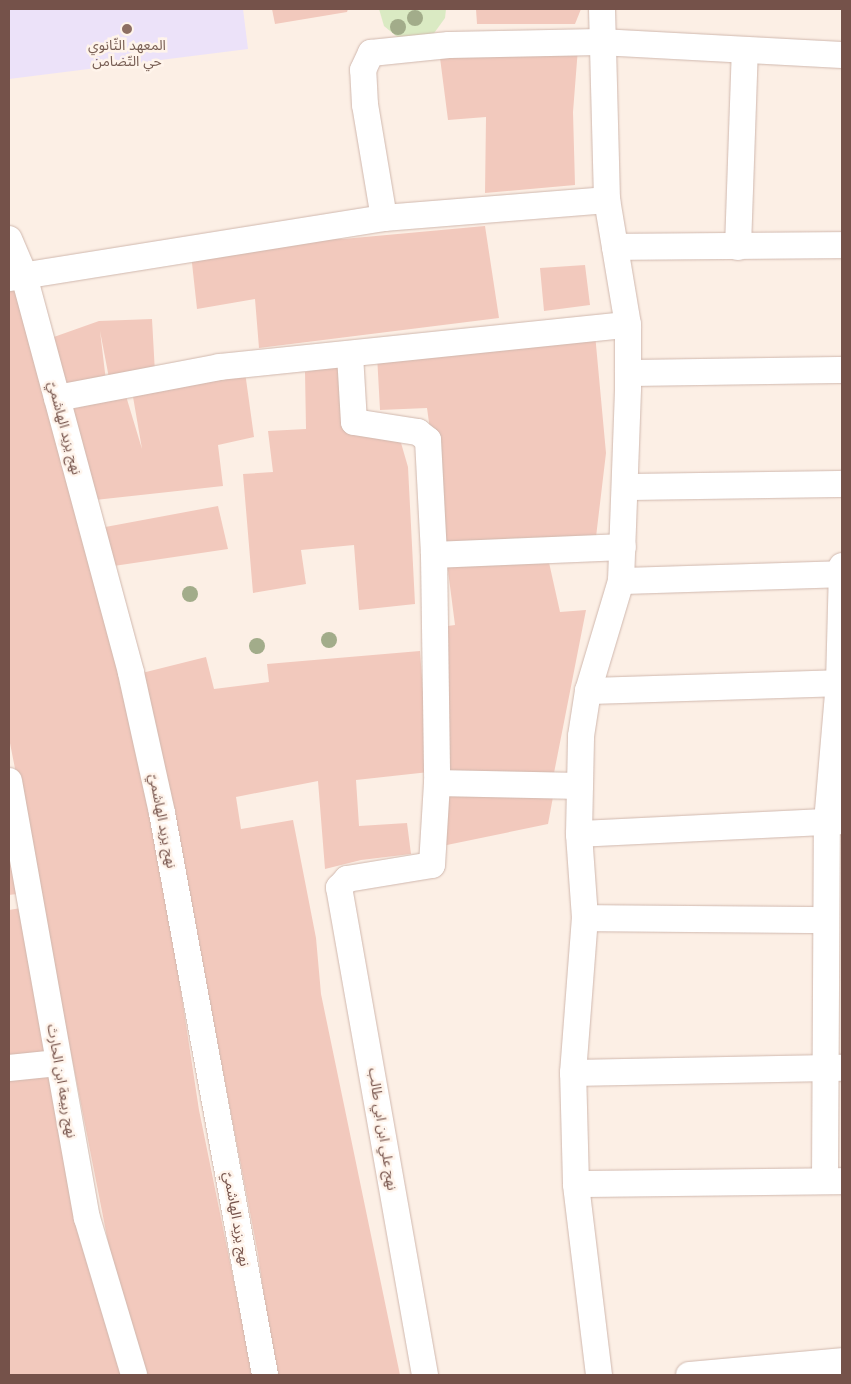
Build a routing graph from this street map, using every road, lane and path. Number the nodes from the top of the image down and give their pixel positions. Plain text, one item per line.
1 (602, 9) edge
2 (600, 42) junction
3 (745, 50) junction
4 (842, 55) edge
5 (607, 200) junction
6 (384, 218) junction
7 (9, 239) edge
8 (842, 245) edge
9 (615, 247) junction
10 (738, 247) junction
11 (16, 277) edge
12 (628, 324) junction
13 (350, 355) junction
14 (842, 370) edge
15 (628, 373) junction
16 (57, 398) junction
17 (842, 484) edge
18 (626, 487) junction
19 (623, 547) junction
20 (434, 555) junction
21 (842, 566) edge
22 (842, 574) edge
23 (621, 581) junction
24 (839, 683) junction
25 (588, 691) junction
26 (9, 781) edge
27 (437, 783) junction
28 (580, 786) junction
29 (834, 821) edge
30 (579, 834) junction
31 (20, 902) edge
32 (585, 918) junction
33 (825, 920) junction
34 (58, 1063) junction
35 (9, 1068) edge
36 (834, 1068) edge
37 (573, 1073) junction
38 (834, 1181) edge
39 (576, 1184) junction
40 (842, 1360) edge
41 (775, 1371) edge
42 (134, 1375) edge
43 (265, 1375) edge
44 (425, 1375) edge
45 (599, 1375) edge
46 (689, 1375) edge

1 - 2 street
2 - 3 street
2 - 5 street
2 - 6 street
3 - 4 street
3 - 10 street
5 - 6 street
5 - 9 street
6 - 11 street
7 - 11 street, نهج يزيد الهاشميّ
8 - 10 street
9 - 10 street
9 - 12 street
11 - 16 street, نهج يزيد الهاشميّ
12 - 13 street
12 - 15 street
13 - 16 street
13 - 20 street
14 - 15 street
15 - 18 street
16 - 43 street, نهج يزيد الهاشميّ
17 - 18 street
18 - 19 street
19 - 20 street
19 - 23 street
20 - 27 street
21 - 22 street
22 - 23 street
22 - 24 street
23 - 25 street
24 - 25 street
24 - 29 street
25 - 28 street
26 - 31 street, نهج ربيعة ابن الحارث
27 - 28 street
27 - 44 street, نهج علي ابن ابي طالب
28 - 30 street
29 - 30 street
29 - 33 street
30 - 32 street
31 - 34 street, نهج ربيعة ابن الحارث
32 - 33 street
32 - 37 street
33 - 36 street
34 - 35 street
34 - 42 street, نهج ربيعة ابن الحارث
36 - 37 street
36 - 38 street
37 - 39 street
38 - 39 street
39 - 45 street
40 - 41 street
41 - 46 street

